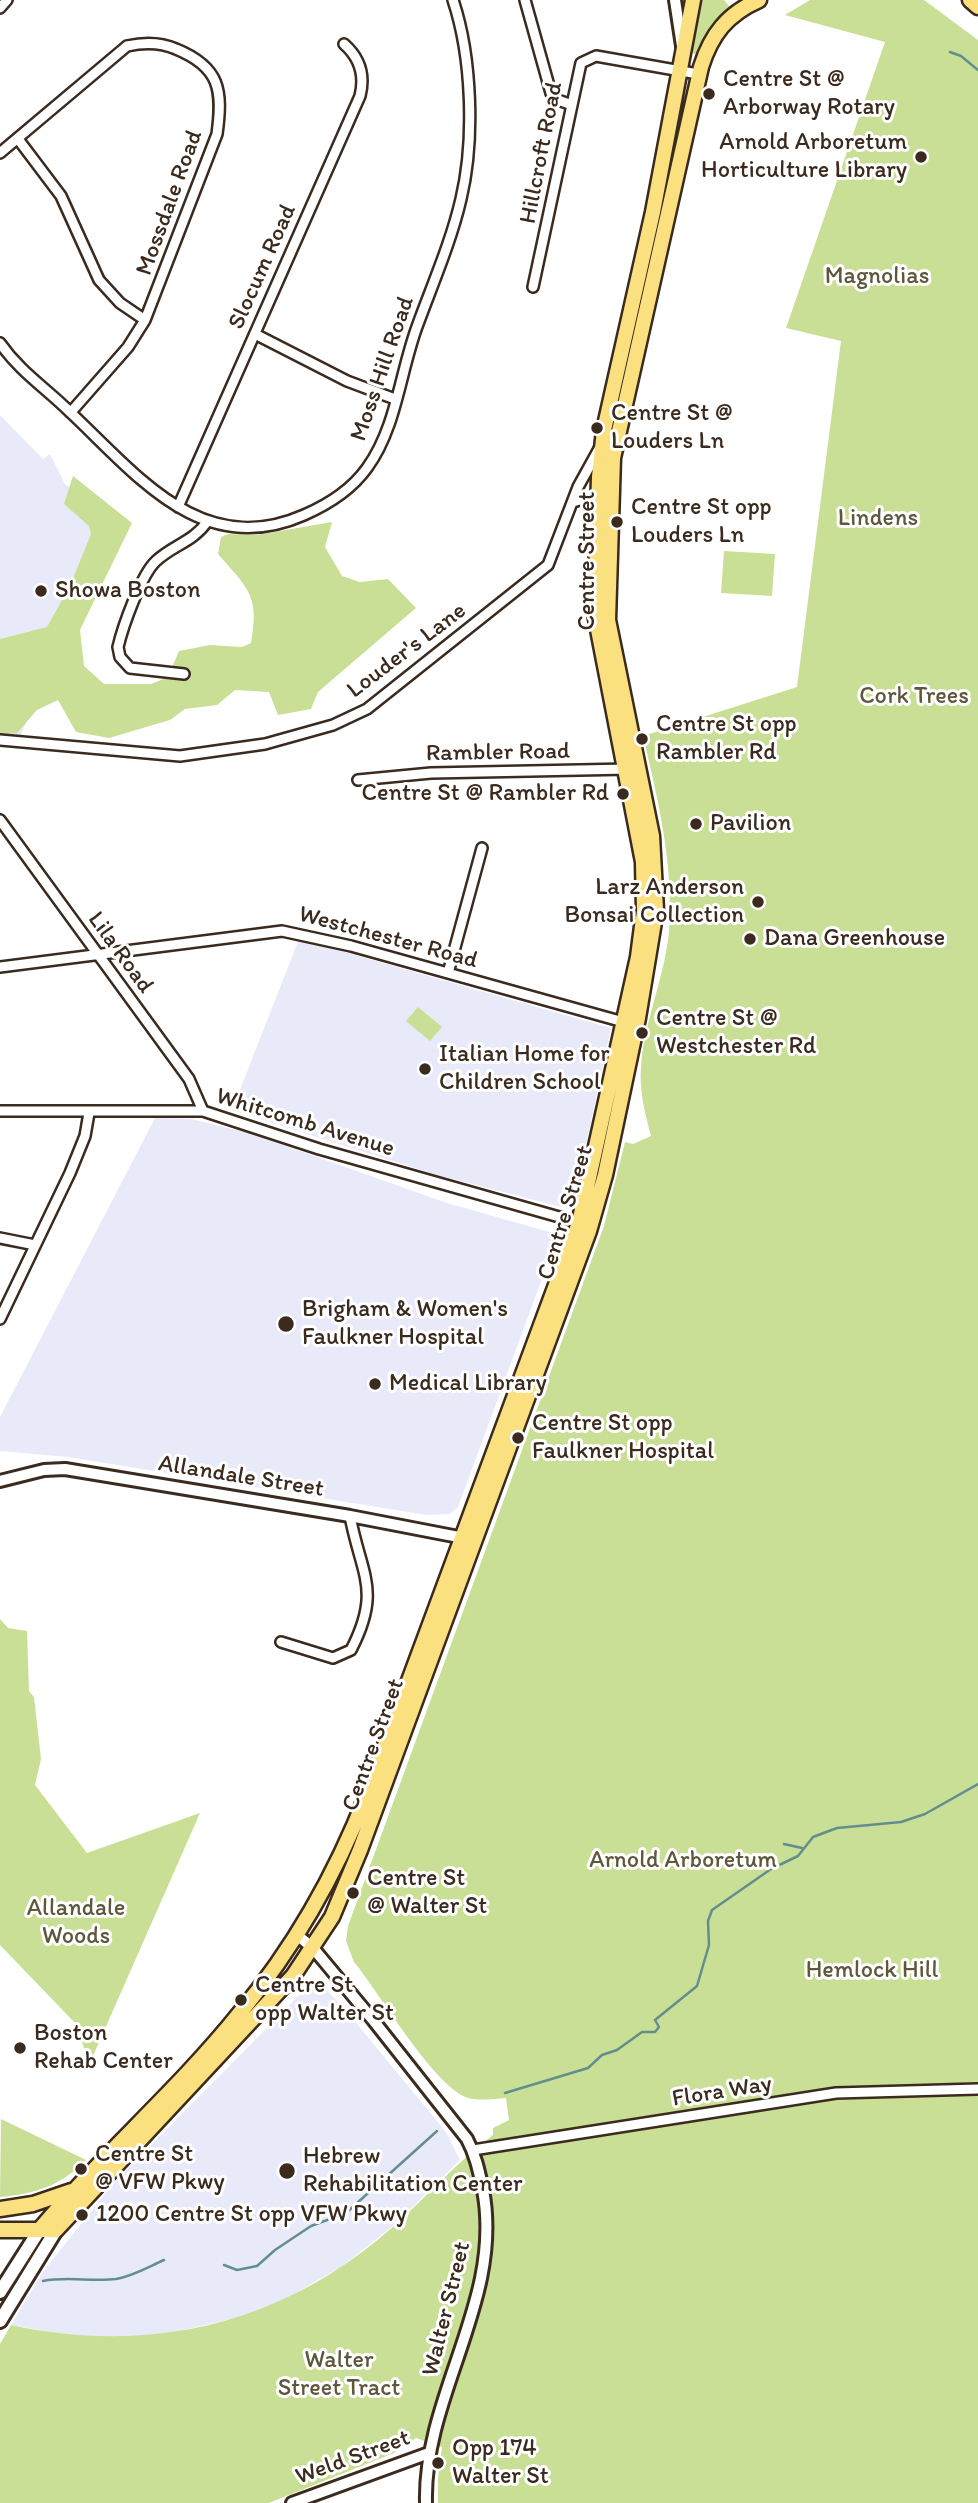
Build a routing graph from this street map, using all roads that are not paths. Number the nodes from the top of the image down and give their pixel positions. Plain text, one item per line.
1 (7, 0) edge
2 (453, 0) edge
3 (524, 0) edge
4 (675, 0) edge
5 (693, 0) edge
6 (758, 0) edge
7 (970, 0) edge
8 (978, 7) edge
9 (0, 8) edge
10 (344, 44) dead end
11 (683, 55) junction
12 (680, 72) junction
13 (698, 74) junction
14 (572, 105) junction
15 (18, 139) junction
16 (0, 153) edge
17 (533, 287) dead end
18 (145, 320) junction
19 (255, 334) junction
20 (0, 343) edge
21 (396, 399) junction
22 (71, 412) junction
23 (601, 445) junction
24 (573, 502) junction
25 (597, 505) junction
26 (178, 507) junction
27 (207, 522) junction
28 (184, 674) dead end
29 (0, 740) edge
30 (631, 769) junction
31 (358, 780) dead end
32 (0, 820) edge
33 (482, 848) dead end
34 (96, 955) junction
35 (0, 967) edge
36 (448, 973) junction
37 (630, 1024) junction
38 (0, 1111) edge
39 (203, 1111) junction
40 (89, 1113) junction
41 (585, 1225) junction
42 (0, 1238) edge
43 (35, 1245) junction
44 (0, 1319) edge
45 (0, 1481) edge
46 (350, 1516) junction
47 (468, 1539) junction
48 (281, 1642) dead end
49 (297, 1935) junction
50 (313, 1948) junction
51 (978, 2089) edge
52 (473, 2150) junction
53 (75, 2189) junction
54 (0, 2209) edge
55 (40, 2229) junction
56 (0, 2230) edge
57 (56, 2230) junction
58 (0, 2292) edge
59 (0, 2321) edge
60 (429, 2453) junction
61 (292, 2503) edge
62 (426, 2503) edge

1 - 9 street
2 - 21 street, Moss Hill Road
3 - 14 street
4 - 11 street
5 - 11 highway, Centre Street
6 - 13 highway, Centre Street
7 - 8 highway
10 - 19 street, Slocum Road
11 - 12 highway, Centre Street
12 - 13 street, Hillcroft Road
12 - 14 street, Hillcroft Road
12 - 23 highway, Centre Street
13 - 30 highway, Centre Street
14 - 17 street, Hillcroft Road
15 - 16 street, Mossdale Road
15 - 18 street
15 - 18 street, Mossdale Road
18 - 22 street, Mossdale Road
19 - 21 street
19 - 26 street, Slocum Road
20 - 22 street, Moss Hill Road
21 - 27 street, Moss Hill Road
22 - 26 street, Moss Hill Road
23 - 24 street, Louder's Lane
23 - 25 highway, Centre Street
24 - 25 street
24 - 29 street, Louder's Lane
25 - 30 highway, Centre Street
26 - 27 street, Moss Hill Road
27 - 28 street
30 - 31 street, Rambler Road
30 - 37 highway, Centre Street
32 - 34 street, Lila Road
33 - 36 street
34 - 35 street, Westchester Road
34 - 36 street, Westchester Road
34 - 39 street, Lila Road
36 - 37 street, Westchester Road
37 - 41 highway, Centre Street
38 - 40 street, Whitcomb Avenue
39 - 40 street, Whitcomb Avenue
39 - 41 street, Whitcomb Avenue
40 - 43 street
41 - 47 highway, Centre Street
42 - 43 street
43 - 44 street
45 - 46 street, Allandale Street
46 - 47 street, Allandale Street
46 - 48 street
47 - 49 highway, Centre Street
47 - 50 highway, Centre Street
49 - 50 street, Walter Street
49 - 53 highway, Centre Street
50 - 52 street, Walter Street
50 - 57 highway, Centre Street
51 - 52 street, Flora Way
52 - 60 street, Walter Street
53 - 54 highway
53 - 55 highway, Centre Street
55 - 56 highway
55 - 57 highway
55 - 58 main road, Centre Street
57 - 59 main road, Centre Street
60 - 61 street, Weld Street
60 - 62 street, Walter Street

